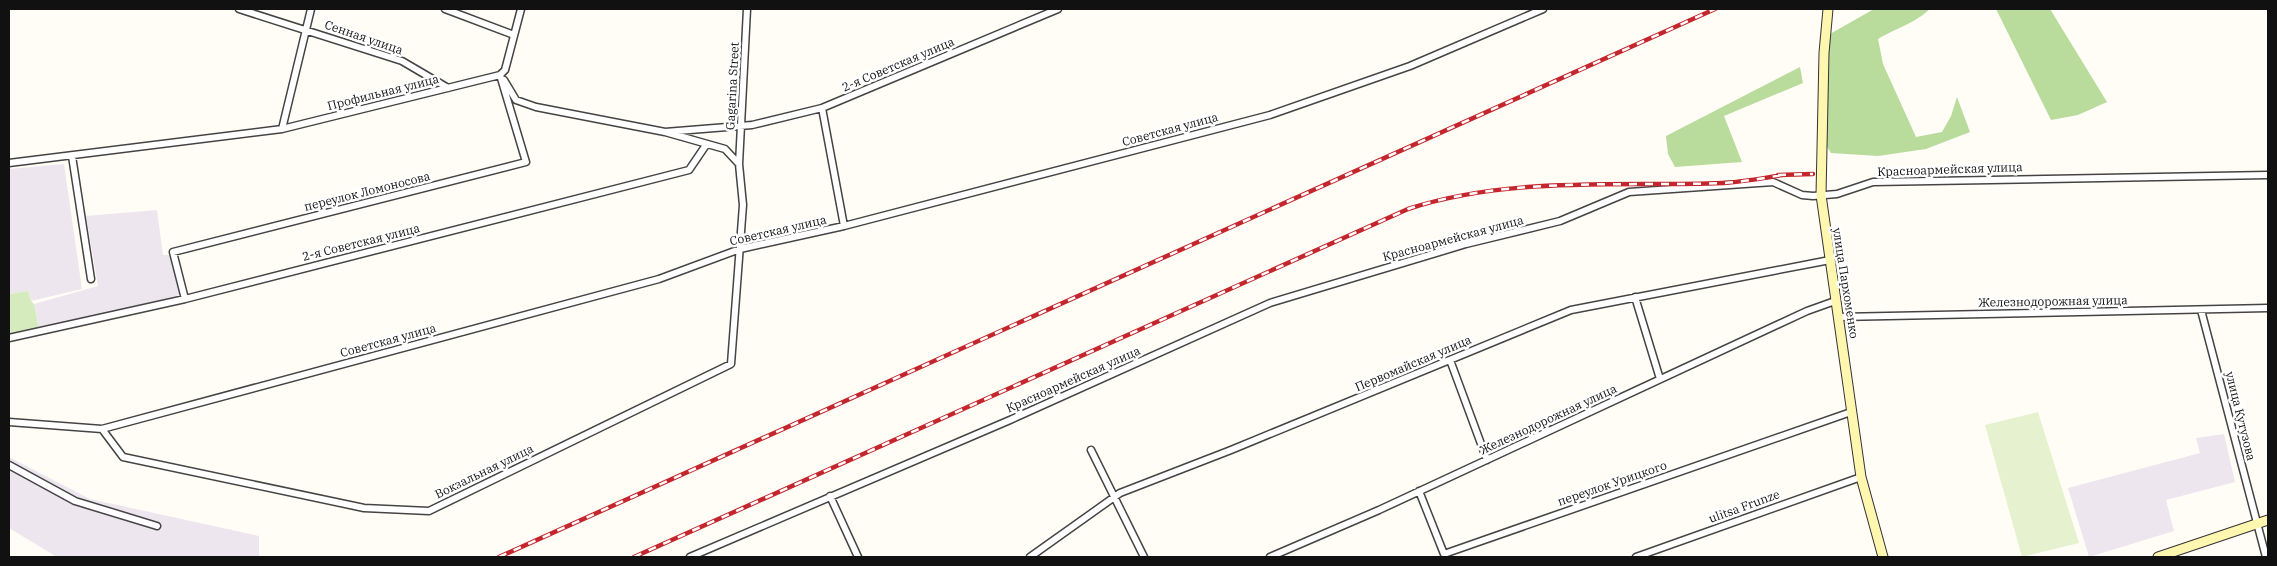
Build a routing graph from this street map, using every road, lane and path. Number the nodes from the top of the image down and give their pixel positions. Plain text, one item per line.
1 (240, 9) edge
2 (312, 9) edge
3 (445, 9) edge
4 (521, 9) edge
5 (747, 9) edge
6 (1058, 9) edge
7 (1543, 9) edge
8 (1828, 9) edge
9 (305, 29) junction
10 (514, 35) junction
11 (500, 75) junction
12 (448, 88) junction
13 (822, 108) junction
14 (741, 125) junction
15 (282, 129) junction
16 (665, 132) junction
17 (706, 145) junction
18 (72, 156) junction
19 (9, 163) edge
20 (739, 164) junction
21 (2268, 175) edge
22 (1821, 194) junction
23 (844, 226) junction
24 (740, 249) junction
25 (1830, 260) junction
26 (91, 279) dead end
27 (1635, 297) junction
28 (185, 299) junction
29 (1836, 301) junction
30 (2268, 308) edge
31 (2201, 310) junction
32 (1839, 317) junction
33 (9, 338) edge
34 (1450, 360) junction
35 (1660, 379) junction
36 (1851, 412) junction
37 (9, 422) edge
38 (102, 429) junction
39 (1091, 450) dead end
40 (1487, 460) junction
41 (9, 465) edge
42 (1861, 477) junction
43 (1419, 491) junction
44 (830, 496) junction
45 (1114, 498) junction
46 (2268, 520) edge
47 (2257, 524) junction
48 (157, 526) dead end
49 (690, 557) edge
50 (858, 557) edge
51 (1030, 557) edge
52 (1144, 557) edge
53 (1270, 557) edge
54 (1636, 557) edge
55 (1883, 557) edge
56 (2158, 557) edge
57 (2266, 557) edge

1 - 9 street, Сенная улица
2 - 9 street
3 - 10 street
4 - 10 street
5 - 14 street, Gagarina Street
6 - 13 street, 2-я Советская улица
7 - 23 street, Советская улица
8 - 22 street, улица Пархоменко
9 - 12 street, Сенная улица
9 - 15 street
10 - 11 street
11 - 12 street, Профильная улица
11 - 16 street
11 - 28 street, переулок Ломоносова
12 - 15 street, Профильная улица
13 - 14 street, 2-я Советская улица
13 - 23 street
14 - 16 street, 2-я Советская улица
14 - 20 street, Gagarina Street
15 - 18 street, Профильная улица
16 - 17 street
17 - 20 street
17 - 28 street, 2-я Советская улица
18 - 19 street, Профильная улица
18 - 26 street
20 - 24 street, Gagarina Street
21 - 22 street, Красноармейская улица
22 - 25 street, улица Пархоменко
22 - 44 street, Красноармейская улица
23 - 24 street, Советская улица
24 - 38 street, Советская улица
24 - 38 street, Вокзальная улица
25 - 27 street, Первомайская улица
25 - 29 street, улица Пархоменко
27 - 34 street, Первомайская улица
27 - 35 street
28 - 33 street, 2-я Советская улица
29 - 32 street, улица Пархоменко
29 - 35 street, Железнодорожная улица
30 - 31 street, Железнодорожная улица
31 - 32 street, Железнодорожная улица
31 - 47 street, улица Кутузова
32 - 36 street, улица Пархоменко
34 - 40 street
34 - 45 street, Первомайская улица
35 - 40 street, Железнодорожная улица
36 - 42 street, улица Пархоменко
36 - 43 street, переулок Урицкого
37 - 38 street, Советская улица
39 - 45 street
40 - 43 street, Железнодорожная улица
41 - 48 street
42 - 54 street, ulitsa Frunze
42 - 55 street, улица Пархоменко
43 - 53 street, Железнодорожная улица
44 - 49 street, Красноармейская улица
44 - 50 street
45 - 51 street, Первомайская улица
45 - 52 street
46 - 47 street
47 - 56 street
47 - 57 street, улица Кутузова

